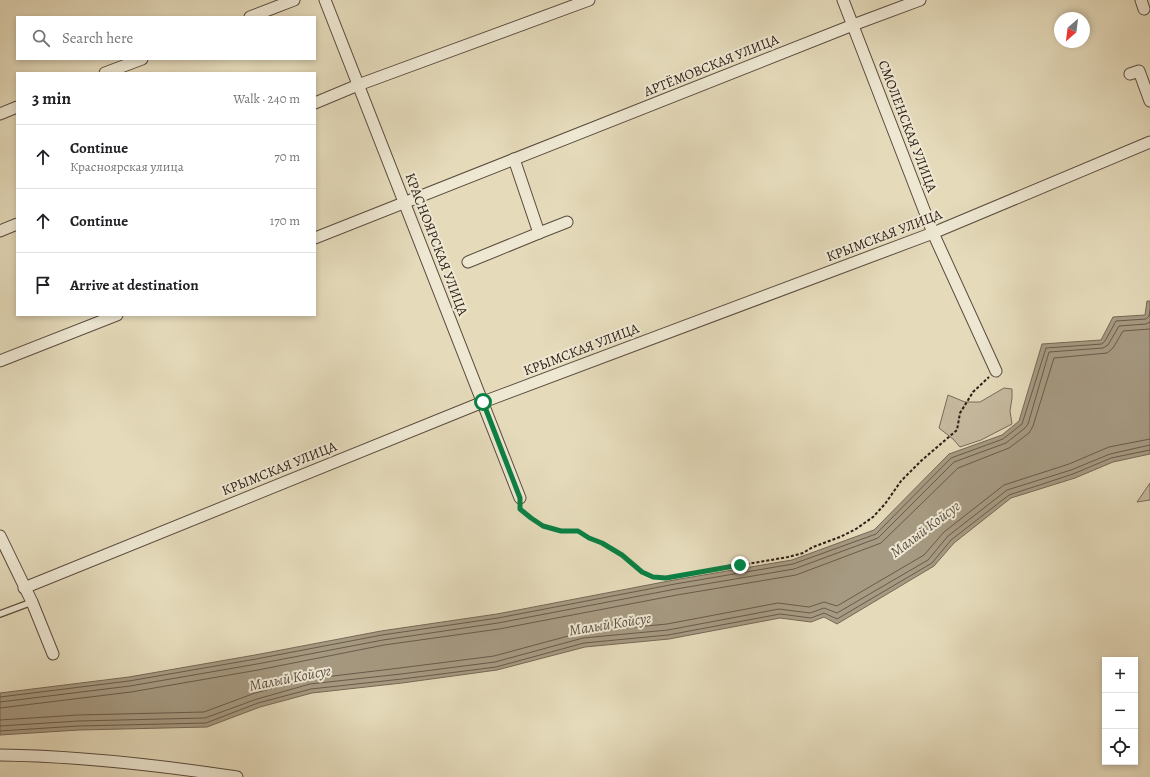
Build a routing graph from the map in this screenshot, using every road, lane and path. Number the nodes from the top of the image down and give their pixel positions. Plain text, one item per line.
1 (294, 0) edge
2 (325, 0) edge
3 (589, 0) edge
4 (843, 0) edge
5 (920, 0) edge
6 (253, 16) edge
7 (853, 25) junction
8 (139, 60) edge
9 (108, 72) edge
10 (1130, 74) dead end
11 (358, 85) junction
12 (1150, 101) edge
13 (316, 103) edge
14 (16, 107) edge
15 (0, 114) edge
16 (1150, 142) edge
17 (514, 159) junction
18 (404, 203) junction
19 (567, 222) dead end
20 (16, 224) edge
21 (0, 231) edge
22 (539, 233) junction
23 (932, 233) junction
24 (316, 238) edge
25 (468, 262) dead end
26 (114, 316) edge
27 (0, 361) edge
28 (996, 371) joint
29 (483, 402) junction
30 (520, 498) joint
31 (0, 536) edge
32 (24, 588) junction
33 (32, 602) junction
34 (0, 614) edge
35 (53, 654) dead end
36 (0, 755) edge
37 (237, 777) edge

1 - 6 street
2 - 11 street, КРАСНОЯРСКАЯ УЛИЦА
3 - 11 street
4 - 7 street, СМОЛЕНСКАЯ УЛИЦА
5 - 7 street, АРТЁМОВСКАЯ УЛИЦА
7 - 17 street, АРТЁМОВСКАЯ УЛИЦА
7 - 23 street, СМОЛЕНСКАЯ УЛИЦА
8 - 9 street
10 - 12 street
11 - 13 street
11 - 18 street, КРАСНОЯРСКАЯ УЛИЦА
14 - 15 street
16 - 23 street, КРЫМСКАЯ УЛИЦА
17 - 18 street, АРТЁМОВСКАЯ УЛИЦА
17 - 22 street
18 - 24 street, АРТЁМОВСКАЯ УЛИЦА
18 - 29 street, КРАСНОЯРСКАЯ УЛИЦА
19 - 22 street
20 - 21 street
22 - 25 street
23 - 28 street, СМОЛЕНСКАЯ УЛИЦА
23 - 29 street, КРЫМСКАЯ УЛИЦА
26 - 27 street
28 - 30 path
29 - 30 street, КРАСНОЯРСКАЯ УЛИЦА
29 - 32 street, КРЫМСКАЯ УЛИЦА
31 - 32 street
32 - 33 street
33 - 34 lane
33 - 35 street
36 - 37 street

